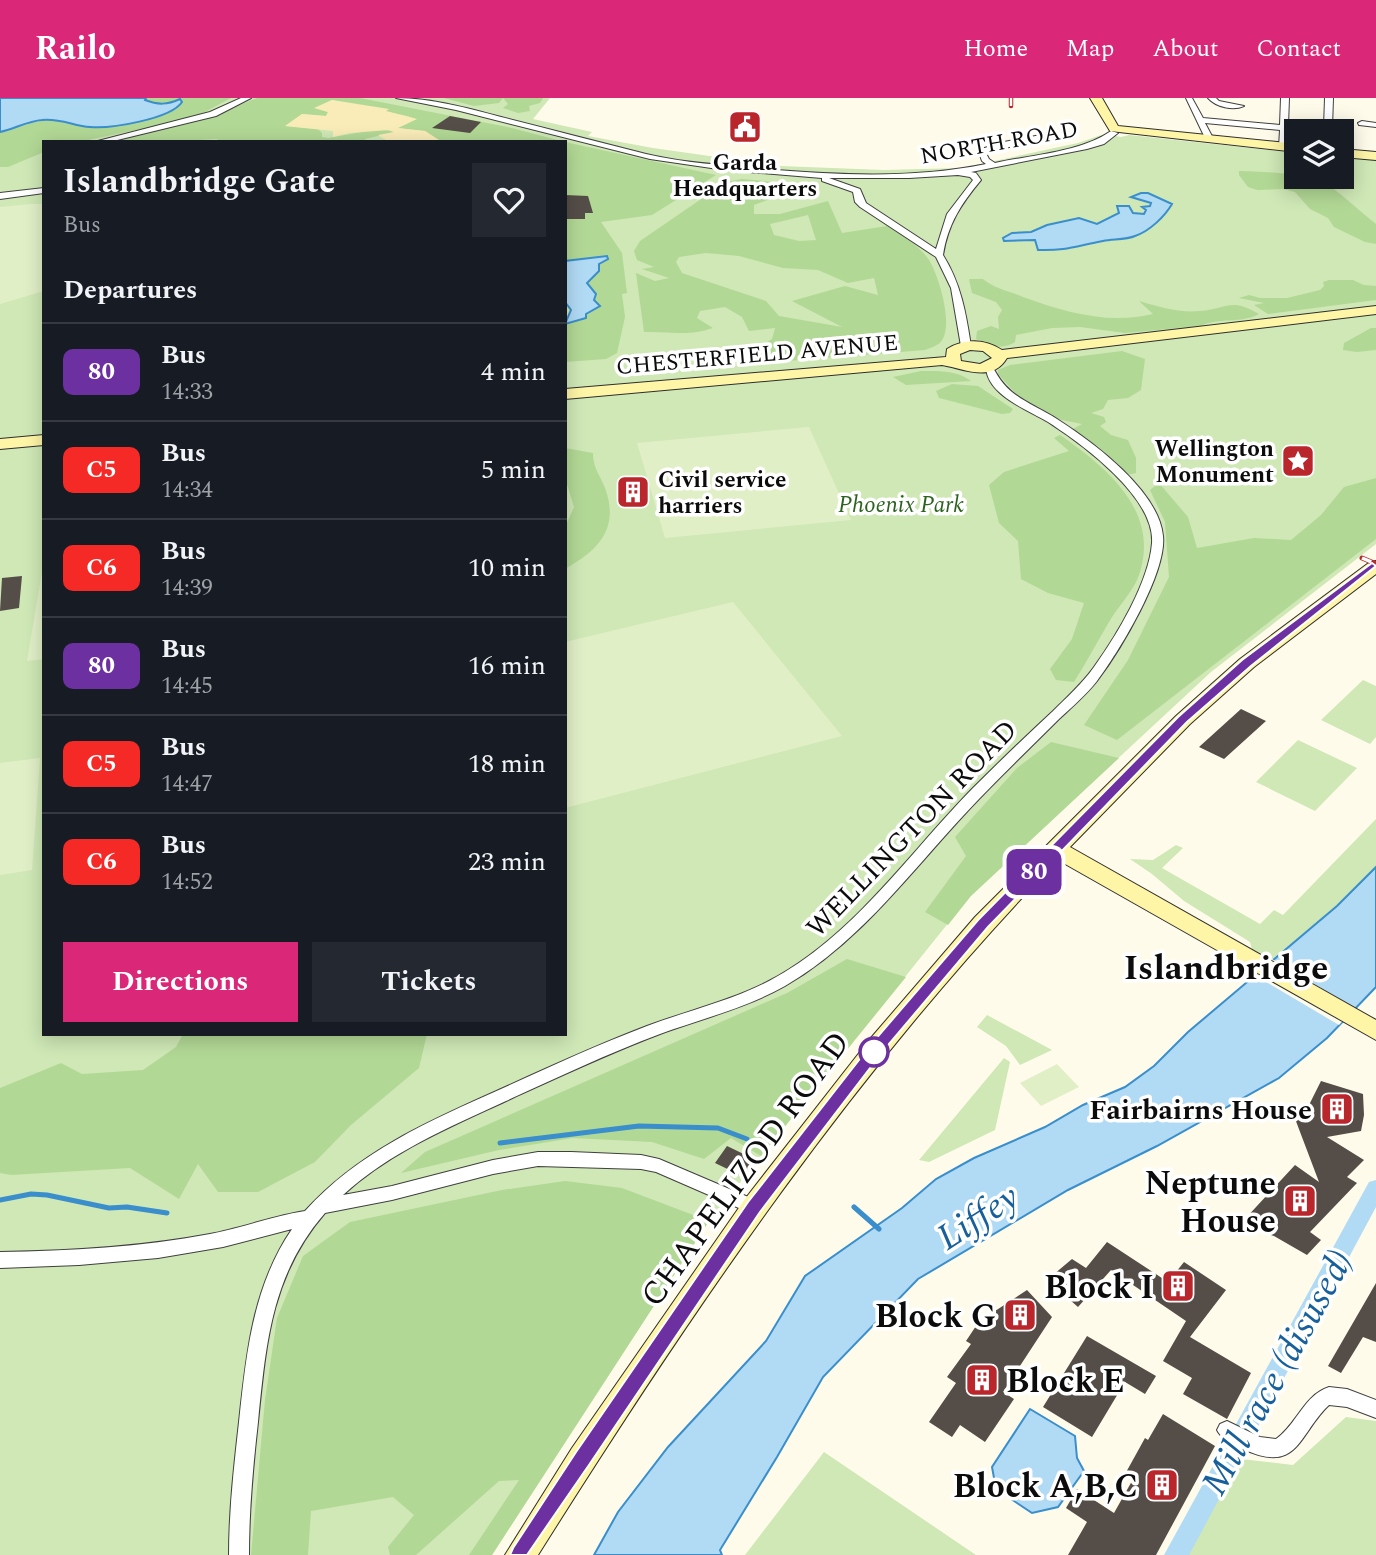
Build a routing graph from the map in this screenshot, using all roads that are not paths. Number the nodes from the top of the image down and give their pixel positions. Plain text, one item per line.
1 (247, 98) edge
2 (400, 98) edge
3 (1096, 98) edge
4 (1212, 98) edge
5 (1285, 98) edge
6 (1329, 98) edge
7 (1189, 99) edge
8 (1240, 102) edge
9 (1326, 119) edge
10 (1200, 120) junction
11 (1238, 123) junction
12 (1362, 123) dead end
13 (1376, 125) edge
14 (1283, 128) junction
15 (1112, 134) junction
16 (1051, 135) dead end
17 (106, 140) edge
18 (1210, 140) junction
19 (1283, 147) joint
20 (1354, 154) edge
21 (1376, 156) edge
22 (995, 166) junction
23 (956, 173) junction
24 (810, 175) junction
25 (866, 176) junction
26 (977, 180) junction
27 (42, 190) edge
28 (857, 191) junction
29 (0, 196) edge
30 (941, 239) junction
31 (919, 242) junction
32 (939, 255) junction
33 (1376, 310) edge
34 (966, 346) junction
35 (994, 361) junction
36 (954, 362) junction
37 (567, 394) edge
38 (42, 440) edge
39 (0, 444) edge
40 (1374, 567) edge
41 (1058, 850) junction
42 (1370, 1028) edge
43 (754, 1207) junction
44 (314, 1212) junction
45 (0, 1260) edge
46 (1376, 1409) edge
47 (1227, 1430) dead end
48 (239, 1555) edge
49 (520, 1555) edge

1 - 17 street
2 - 24 street
3 - 15 main road
4 - 8 street
5 - 14 street
6 - 9 street
7 - 10 street
8 - 11 street
10 - 11 street
10 - 18 street
11 - 14 street
12 - 13 street
14 - 19 street
15 - 18 main road
15 - 22 street, NORTH ROAD
16 - 22 street
18 - 19 main road
20 - 21 main road
22 - 23 street, NORTH ROAD
22 - 26 street
23 - 25 street, NORTH ROAD
23 - 26 street
24 - 25 street, NORTH ROAD
24 - 28 street
25 - 28 street
26 - 30 street
27 - 29 street
28 - 31 street
30 - 31 street
30 - 32 street
31 - 32 street
32 - 34 street
33 - 35 main road
34 - 35 main road
34 - 36 main road
35 - 36 main road, CHESTERFIELD AVENUE
35 - 44 street, WELLINGTON ROAD
36 - 37 main road, CHESTERFIELD AVENUE
38 - 39 main road
40 - 41 main road, CHAPELIZOD ROAD
41 - 42 main road
41 - 43 main road, CHAPELIZOD ROAD
43 - 44 street
43 - 49 main road, CHAPELIZOD ROAD
44 - 45 street
44 - 48 street, WELLINGTON ROAD
46 - 47 street

